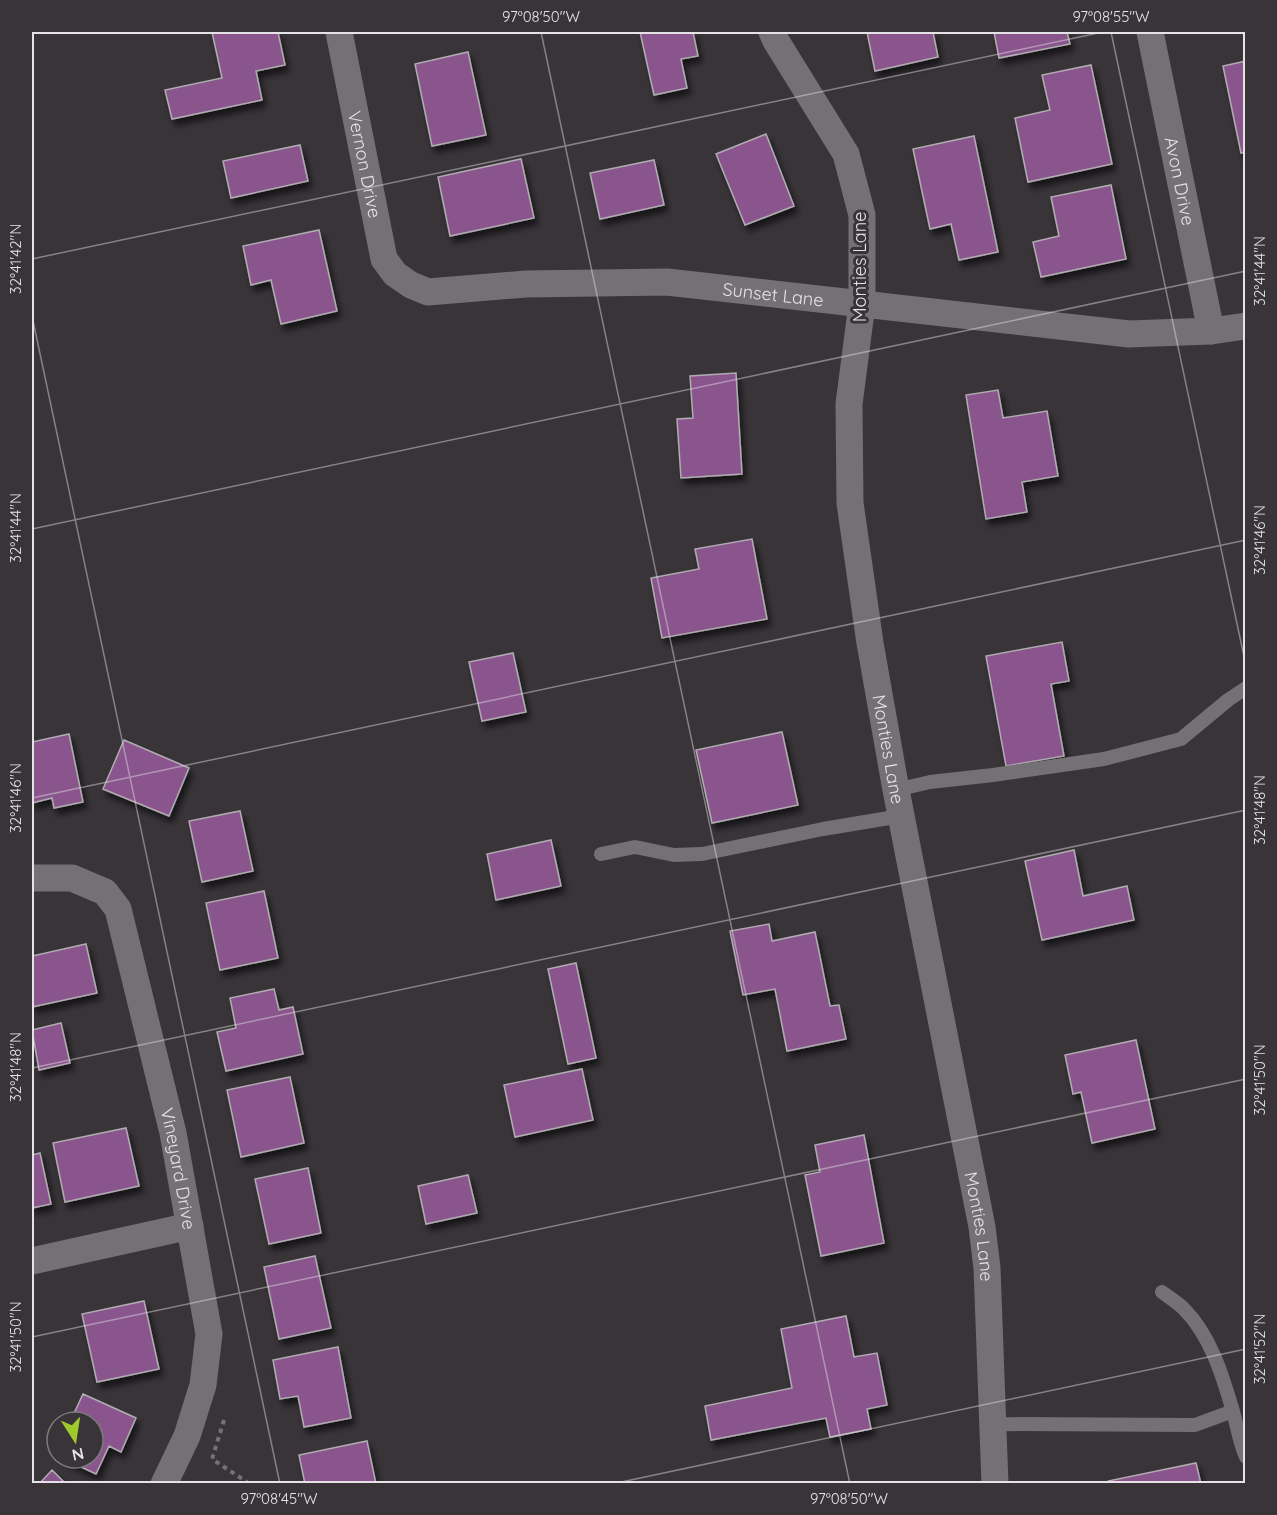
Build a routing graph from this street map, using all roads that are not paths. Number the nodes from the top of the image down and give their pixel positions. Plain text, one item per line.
1 (339, 32) edge
2 (772, 32) edge
3 (1150, 32) edge
4 (411, 285) joint
5 (862, 304) junction
6 (1245, 326) edge
7 (1211, 331) junction
8 (1245, 688) edge
9 (896, 790) junction
10 (901, 816) junction
11 (601, 854) dead end
12 (32, 878) edge
13 (190, 1226) junction
14 (32, 1261) edge
15 (1162, 1292) dead end
16 (1233, 1411) junction
17 (992, 1424) junction
18 (1245, 1457) edge
19 (175, 1478) edge
20 (995, 1484) edge

1 - 4 street, Vernon Drive
2 - 5 street, Monties Lane
3 - 7 street, Avon Drive
4 - 5 street, Sunset Lane
5 - 7 street, Sunset Lane
5 - 9 street, Monties Lane
6 - 7 street, Sunset Lane
8 - 9 lane
9 - 10 street, Monties Lane
10 - 11 lane
10 - 17 street, Monties Lane
12 - 13 street, Vineyard Drive
13 - 14 street
13 - 19 street, Vineyard Drive
15 - 16 lane
16 - 17 lane
16 - 18 lane
17 - 20 street, Monties Lane

